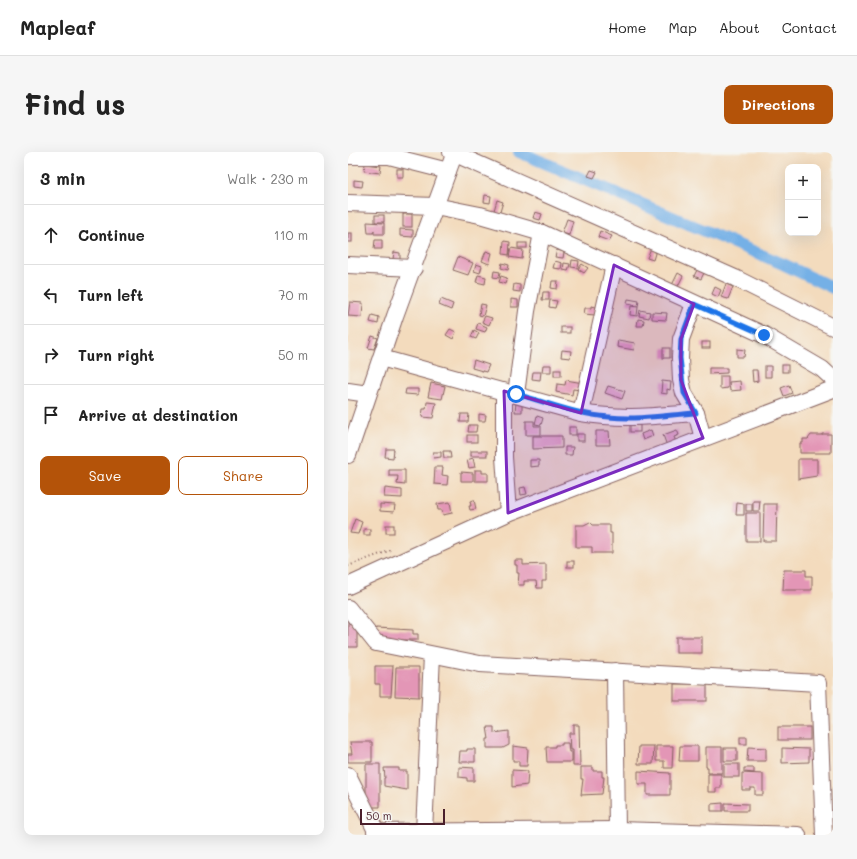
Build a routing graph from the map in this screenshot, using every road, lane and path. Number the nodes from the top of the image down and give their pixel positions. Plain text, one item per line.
1 (453, 152) edge
2 (348, 156) edge
3 (448, 171) junction
4 (348, 203) edge
5 (435, 206) junction
6 (542, 233) junction
7 (348, 265) edge
8 (614, 265) junction
9 (414, 268) junction
10 (694, 304) junction
11 (833, 327) edge
12 (381, 358) junction
13 (833, 379) edge
14 (833, 389) edge
15 (348, 391) edge
16 (510, 392) junction
17 (368, 394) junction
18 (581, 413) junction
19 (696, 413) junction
20 (703, 438) junction
21 (348, 455) edge
22 (508, 513) junction
23 (348, 586) edge
24 (348, 608) edge
25 (432, 656) junction
26 (615, 671) junction
27 (826, 713) edge
28 (348, 775) edge
29 (617, 830) junction
30 (424, 832) junction
31 (376, 834) edge
32 (712, 834) edge
33 (798, 835) edge
34 (824, 835) edge

1 - 3 street
1 - 11 street
2 - 3 street
3 - 5 street
4 - 5 street
5 - 6 street
5 - 9 street
6 - 8 street
6 - 16 street
7 - 9 street
8 - 10 street
8 - 18 street
9 - 12 street
10 - 13 street
10 - 19 street
12 - 16 street
12 - 17 street
14 - 20 street
15 - 17 street
16 - 18 street
16 - 22 street
17 - 21 street
18 - 19 street
19 - 20 street
20 - 22 street
22 - 23 street
24 - 25 street
25 - 26 street
25 - 30 street
26 - 27 street
26 - 29 street
27 - 34 street
28 - 31 street
29 - 30 street
29 - 32 street
30 - 31 street
32 - 33 street

